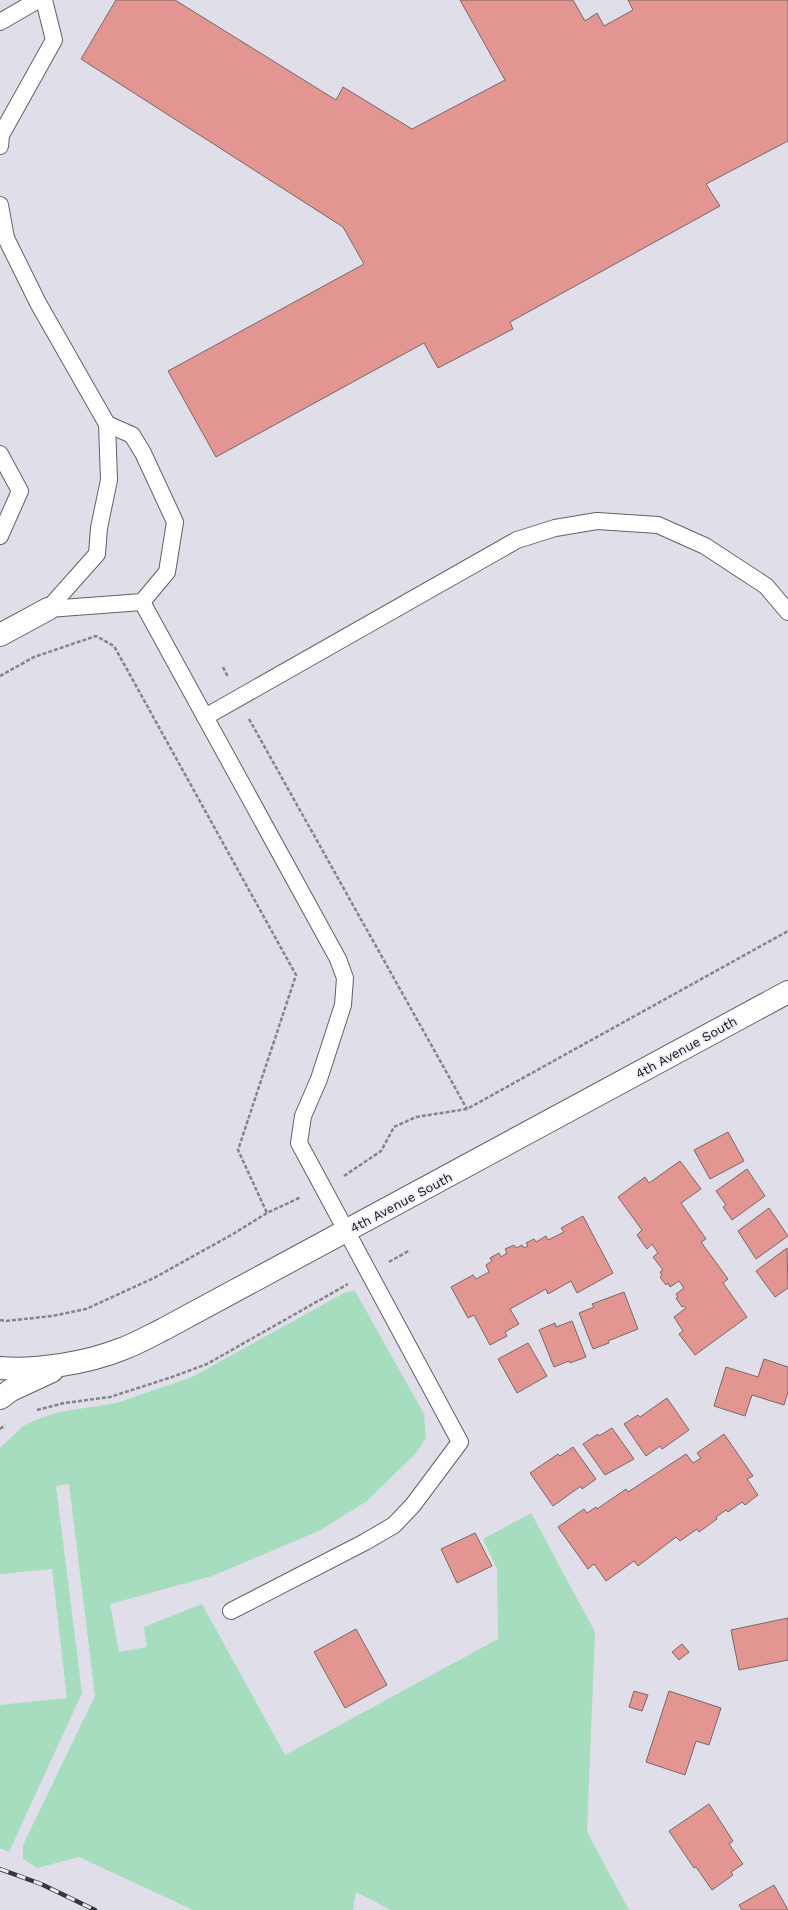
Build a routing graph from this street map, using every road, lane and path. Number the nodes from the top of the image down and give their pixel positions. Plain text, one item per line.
1 (38, 0) edge
2 (44, 0) edge
3 (0, 22) edge
4 (0, 146) edge
5 (0, 205) edge
6 (107, 424) junction
7 (0, 454) edge
8 (0, 536) edge
9 (142, 602) junction
10 (48, 609) junction
11 (788, 612) edge
12 (0, 635) edge
13 (223, 667) dead end
14 (0, 676) edge
15 (238, 698) junction
16 (204, 717) junction
17 (788, 931) edge
18 (788, 992) edge
19 (467, 1109) junction
20 (322, 1187) junction
21 (267, 1213) junction
22 (346, 1231) junction
23 (410, 1250) dead end
24 (370, 1273) junction
25 (0, 1320) edge
26 (80, 1361) junction
27 (0, 1368) edge
28 (0, 1398) edge
29 (33, 1411) dead end
30 (10, 1422) dead end
31 (0, 1430) edge
32 (231, 1611) dead end

1 - 3 lane
2 - 4 lane
5 - 6 lane
6 - 9 lane
6 - 10 lane
7 - 8 lane
9 - 10 lane
9 - 16 lane
10 - 12 street
11 - 15 lane
13 - 15 path
14 - 21 path
15 - 16 lane
15 - 19 path
16 - 20 lane
17 - 19 path
18 - 22 street, 4th Avenue South
19 - 20 path
20 - 21 path
20 - 22 lane
21 - 25 path
22 - 24 lane
22 - 26 street, 4th Avenue South
23 - 24 path
24 - 29 path
24 - 32 lane
26 - 27 street, 4th Avenue South
26 - 28 street
30 - 31 path

